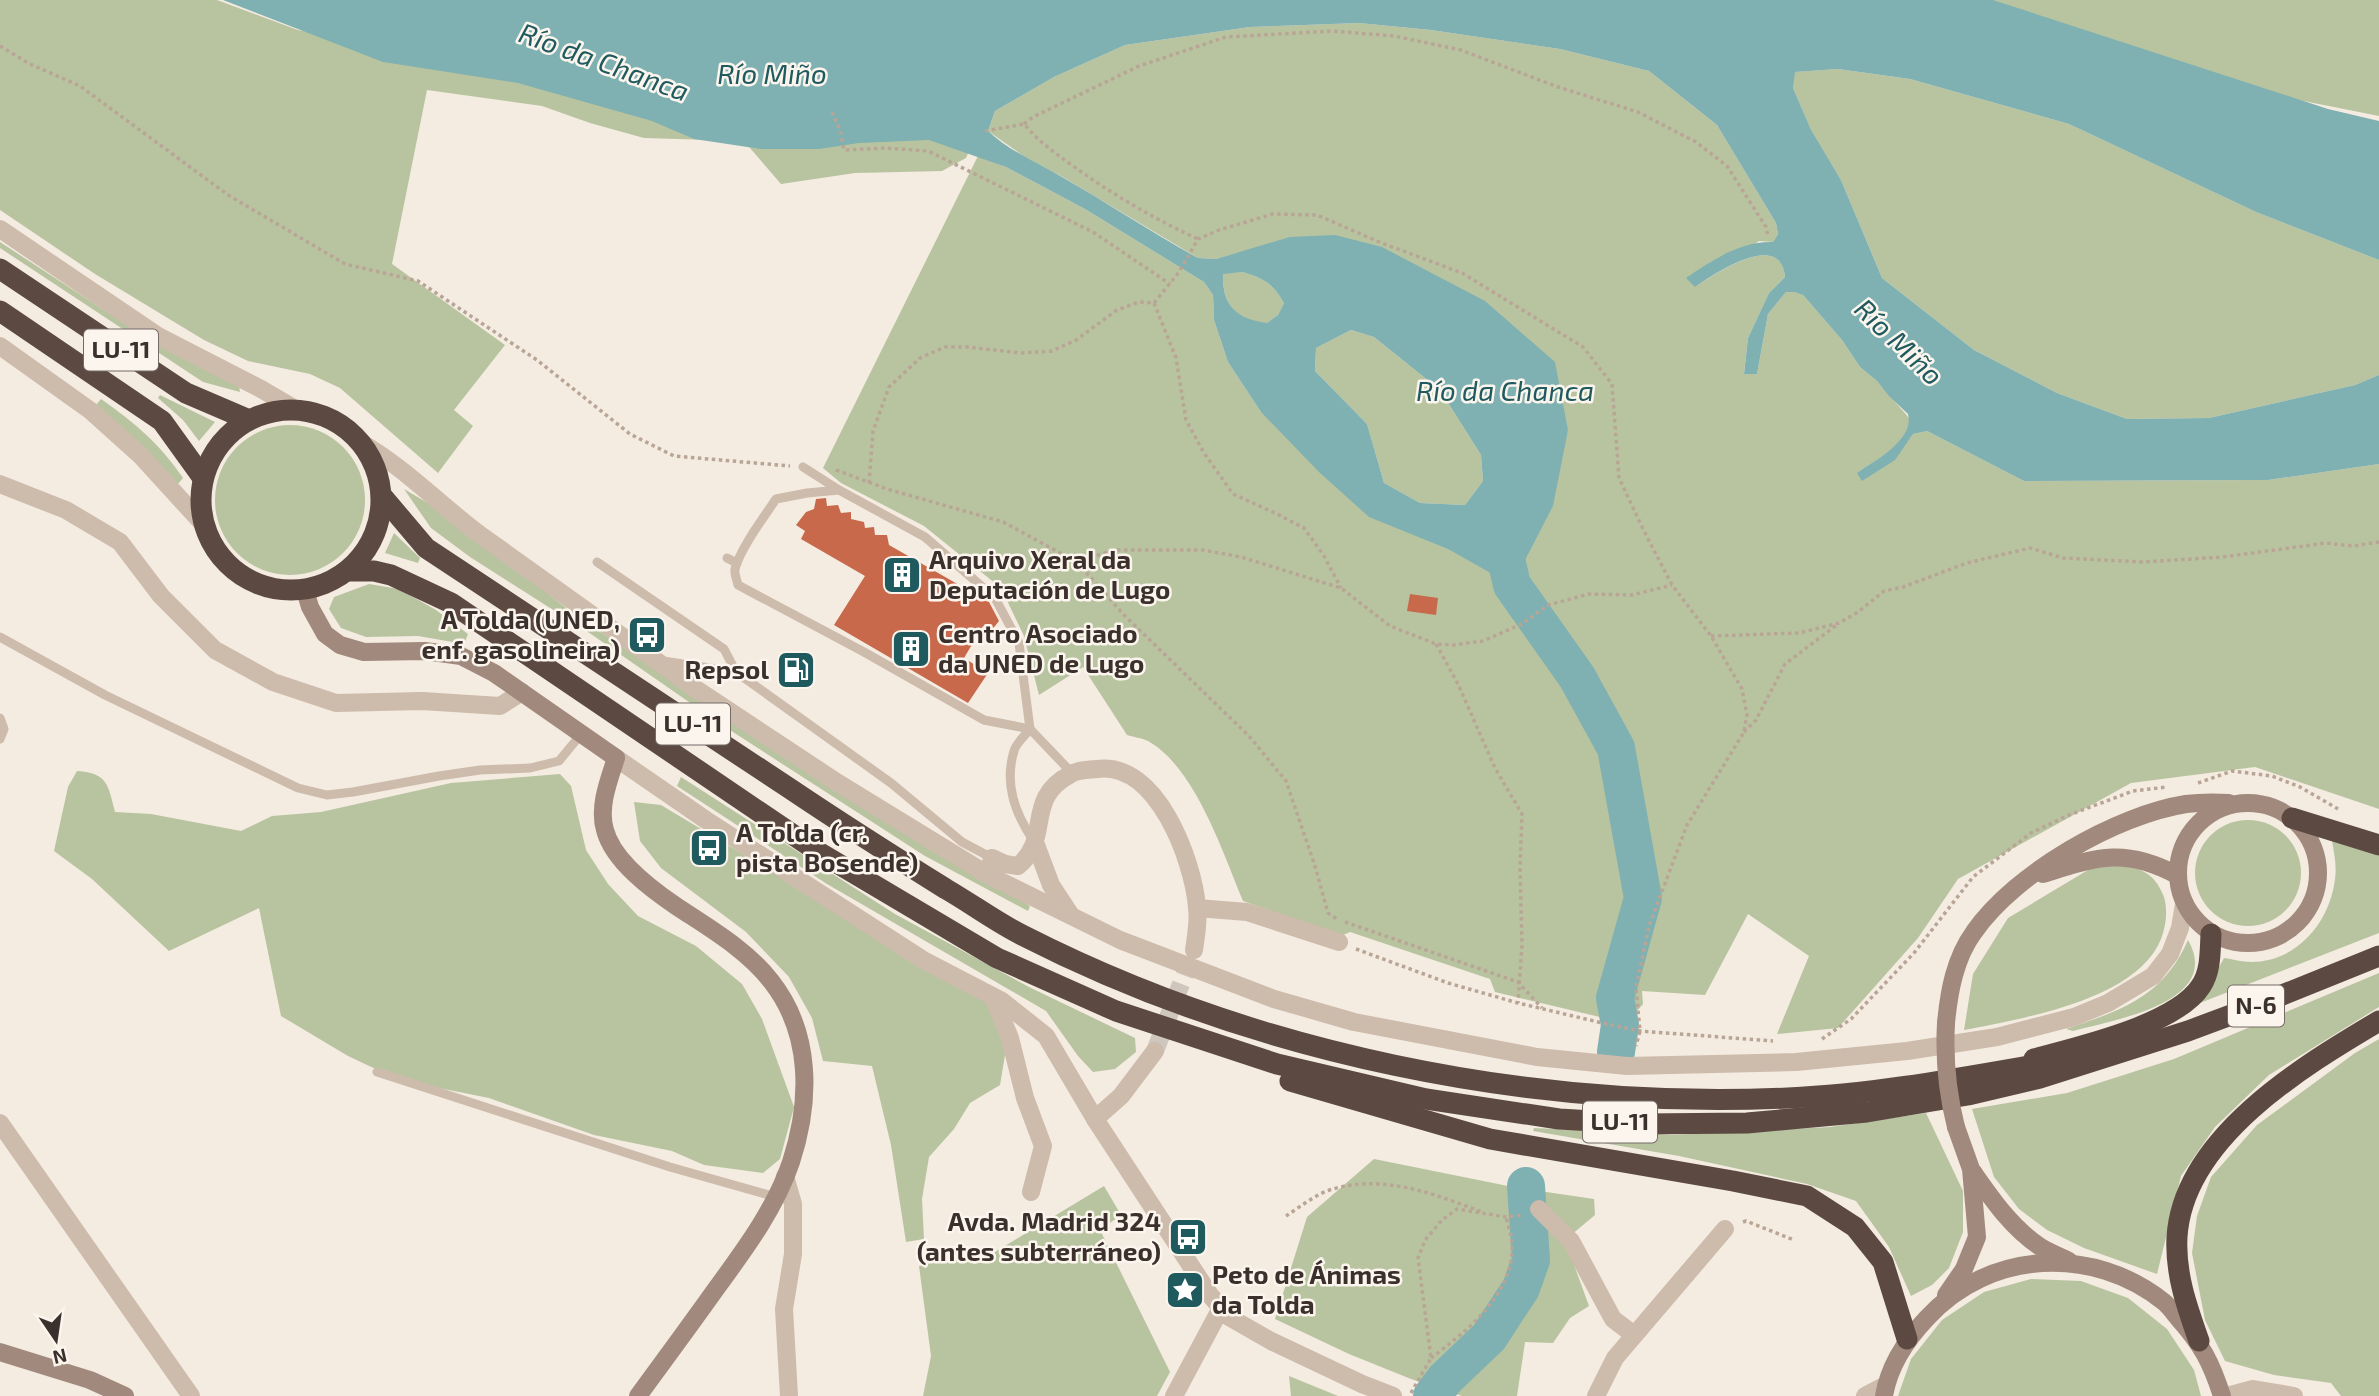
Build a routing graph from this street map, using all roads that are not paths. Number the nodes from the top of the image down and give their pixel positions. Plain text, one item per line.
1 (0, 229) edge
2 (0, 269) edge
3 (0, 312) edge
4 (0, 346) edge
5 (297, 410) junction
6 (249, 421) junction
7 (360, 442) junction
8 (803, 467) road end
9 (203, 478) junction
10 (0, 484) edge
11 (839, 490) junction
12 (382, 496) junction
13 (204, 525) junction
14 (727, 558) dead end
15 (597, 562) dead end
16 (737, 564) junction
17 (347, 571) junction
18 (305, 590) junction
19 (0, 637) edge
20 (656, 660) junction
21 (736, 672) junction
22 (522, 692) junction
23 (0, 718) edge
24 (1030, 729) junction
25 (582, 733) junction
26 (0, 739) edge
27 (616, 758) junction
28 (1072, 773) junction
29 (2235, 804) junction
30 (2292, 818) junction
31 (1036, 845) junction
32 (2379, 845) edge
33 (990, 867) junction
34 (2177, 875) junction
35 (2029, 878) junction
36 (2184, 904) junction
37 (1198, 908) junction
38 (1072, 917) junction
39 (2211, 934) junction
40 (1339, 942) road end
41 (1194, 950) tunnel mouth
42 (2379, 956) edge
43 (993, 997) junction
44 (1116, 1011) junction
45 (2379, 1021) edge
46 (2130, 1049) junction
47 (1155, 1051) tunnel mouth
48 (377, 1072) dead end
49 (1981, 1074) junction
50 (1095, 1119) junction
51 (0, 1123) edge
52 (1971, 1169) junction
53 (785, 1176) junction
54 (1031, 1192) dead end
55 (776, 1197) junction
56 (1539, 1209) dead end
57 (1725, 1229) road end
58 (2070, 1262) junction
59 (1942, 1301) junction
60 (1221, 1308) junction
61 (1634, 1335) junction
62 (1907, 1339) junction
63 (2199, 1341) junction
64 (0, 1352) edge
65 (1885, 1391) edge
66 (1387, 1394) edge
67 (125, 1396) edge
68 (191, 1396) edge
69 (638, 1396) edge
70 (789, 1396) edge
71 (1174, 1396) edge
72 (1596, 1396) edge
73 (1865, 1396) edge
74 (2225, 1396) edge
75 (2294, 1396) edge

1 - 5 street
2 - 6 highway, LU-11
3 - 9 highway, LU-11
4 - 13 street
5 - 6 highway, LU-11
5 - 7 highway, LU-11
6 - 9 highway, LU-11
7 - 12 highway, LU-11
7 - 20 street
8 - 11 lane
9 - 13 highway, LU-11
10 - 22 street
11 - 16 lane
11 - 24 lane
12 - 17 highway, LU-11
12 - 49 highway, LU-11
13 - 18 highway, LU-11
14 - 16 lane
15 - 21 lane
16 - 24 lane
17 - 18 highway, LU-11
17 - 44 highway, LU-11
18 - 22 street
19 - 25 lane
20 - 21 lane
20 - 33 street
21 - 33 lane
22 - 25 street
23 - 26 lane
24 - 28 lane
24 - 31 lane
25 - 27 street
27 - 43 street
27 - 53 street
28 - 31 street
28 - 37 street
29 - 30 street
29 - 34 street
29 - 35 street
30 - 32 highway
30 - 39 street
31 - 33 street
31 - 38 street
33 - 38 street
34 - 35 street
34 - 36 street
35 - 52 street, bridge
36 - 38 street
36 - 39 street
37 - 40 street
37 - 41 street
39 - 49 highway
42 - 46 highway, N-6
43 - 50 street
43 - 54 street
44 - 46 highway, LU-11
44 - 62 highway
45 - 63 highway
46 - 49 highway, LU-11
47 - 50 street
48 - 55 lane
50 - 60 street
51 - 68 street
52 - 58 street
52 - 59 street
53 - 55 street
53 - 70 street
55 - 69 street
56 - 61 street
57 - 61 street
58 - 59 street
58 - 63 street
59 - 62 street
60 - 66 street
60 - 71 street
61 - 72 street
62 - 65 street
63 - 74 street
64 - 67 street
65 - 73 street
74 - 75 street

